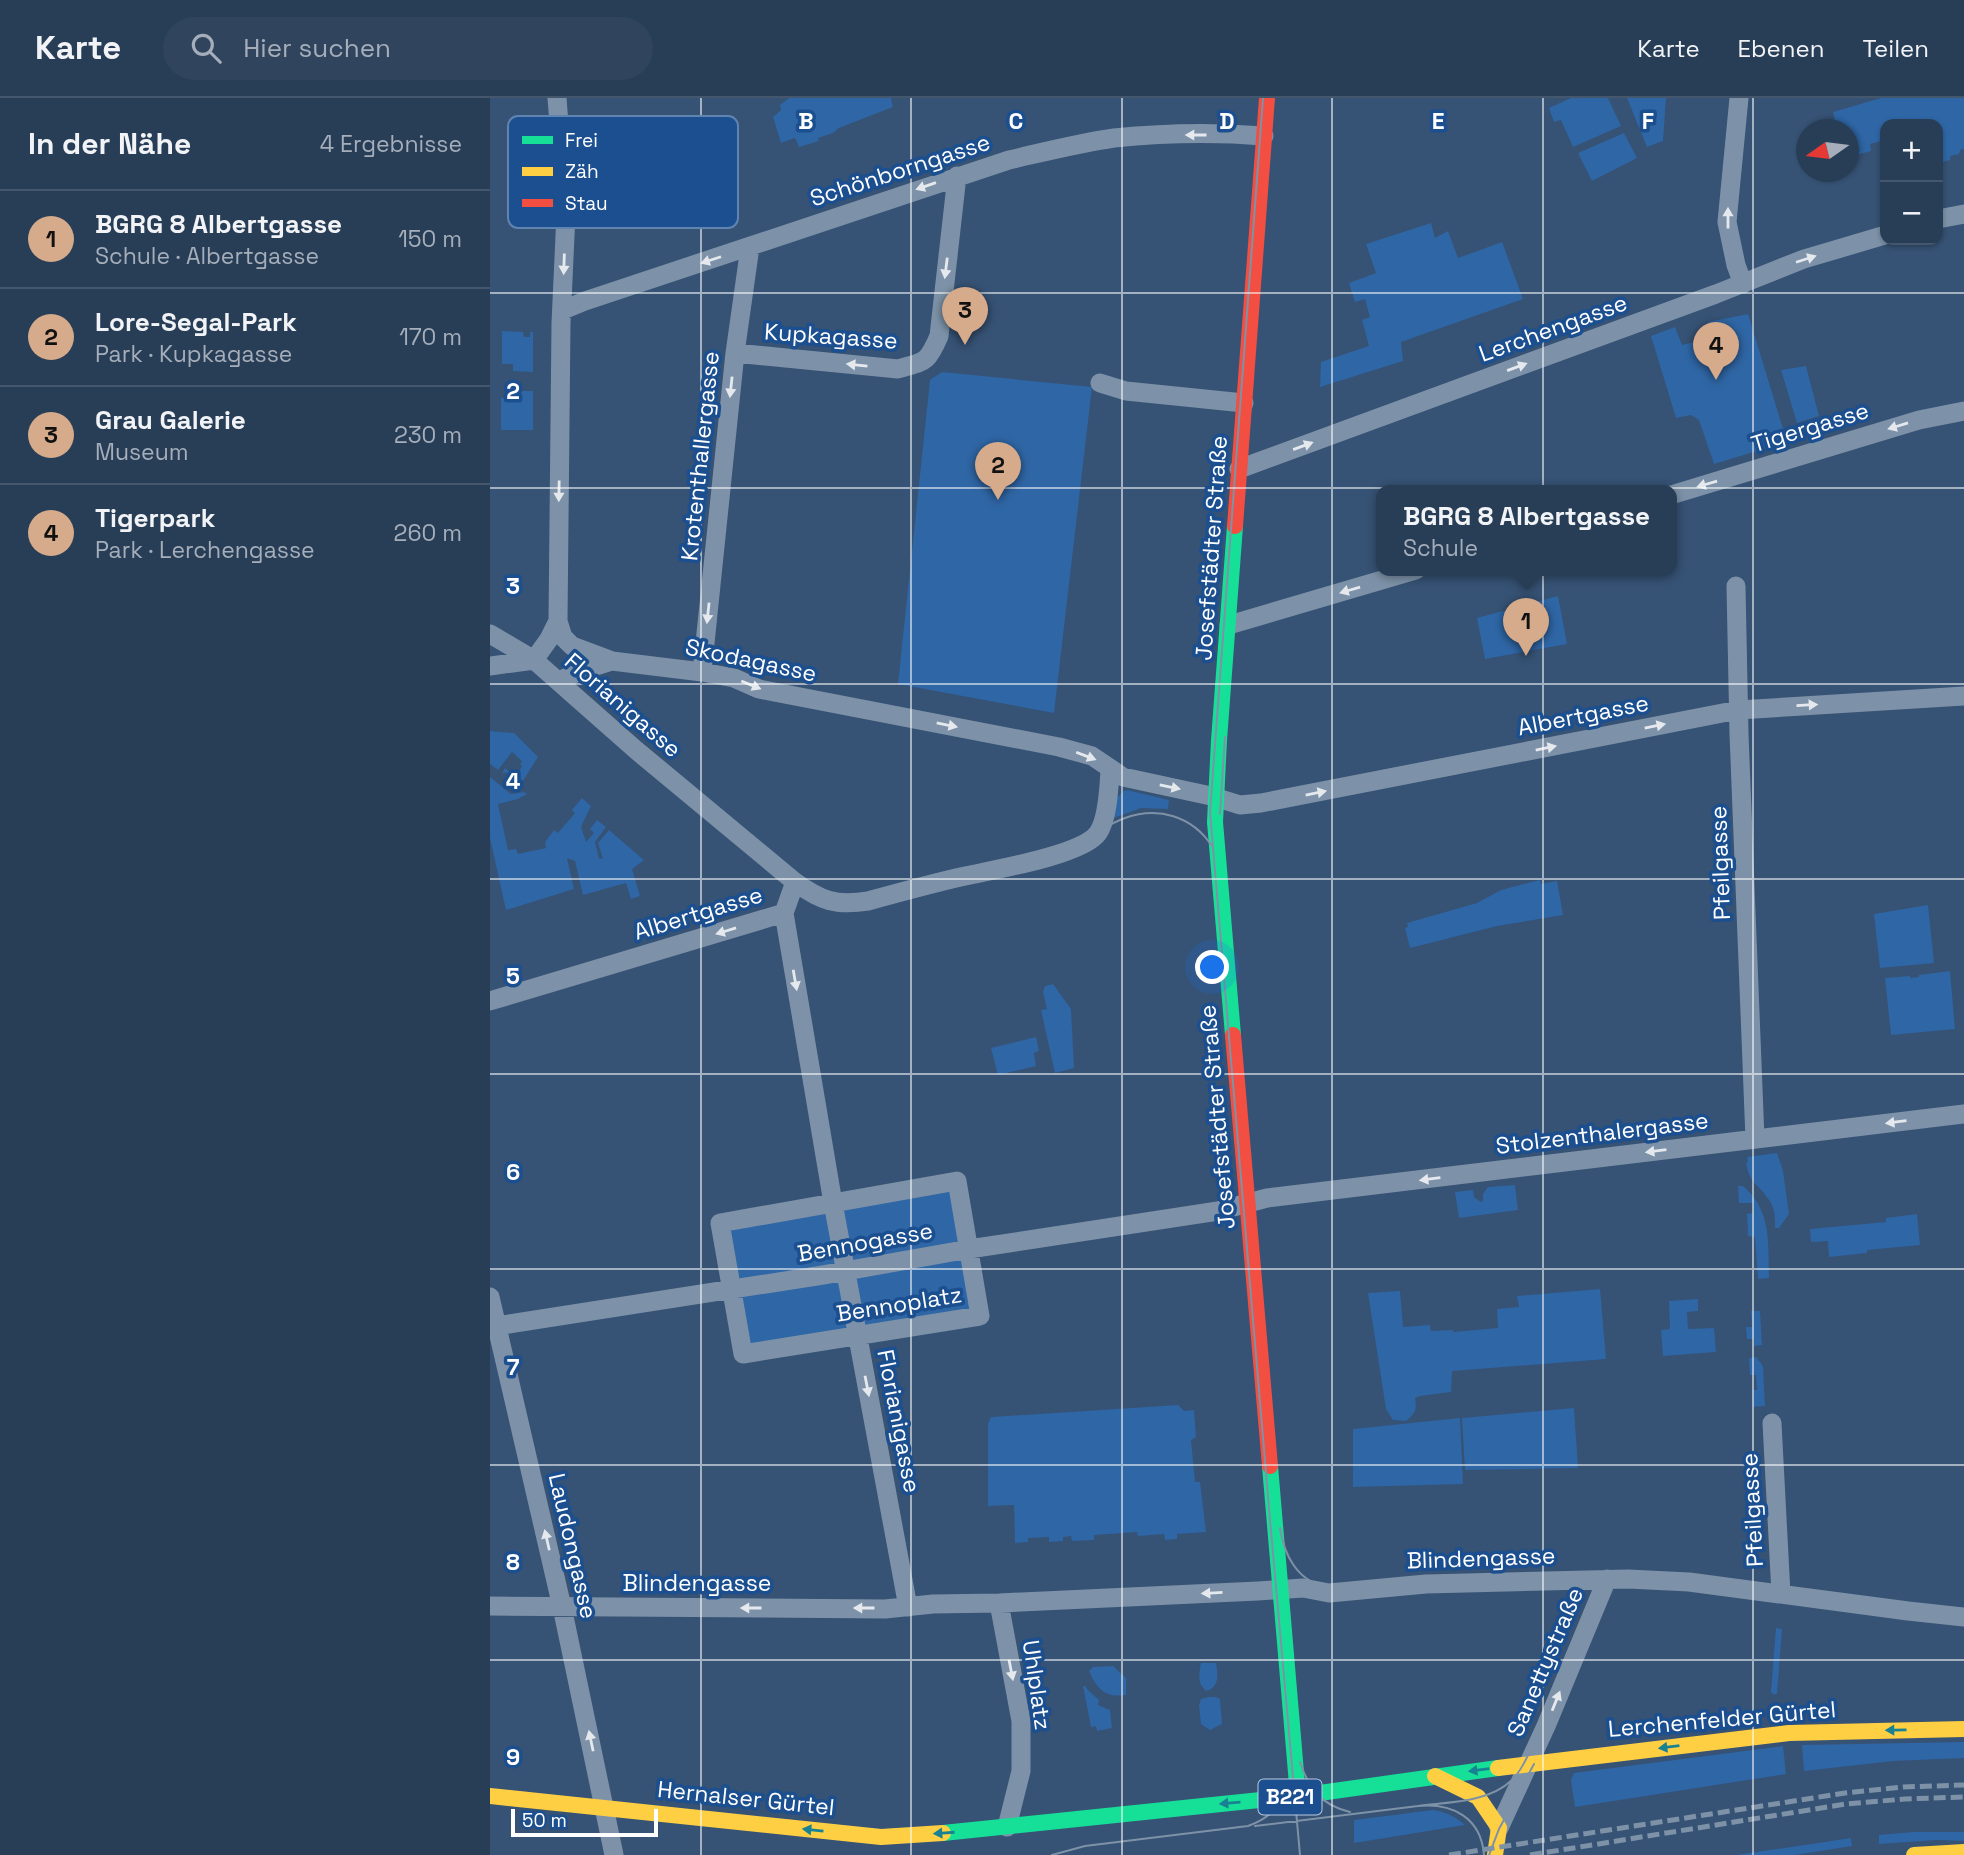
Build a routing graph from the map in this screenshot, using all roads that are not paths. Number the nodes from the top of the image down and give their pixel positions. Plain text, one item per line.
1 (557, 98) edge
2 (1267, 98) edge
3 (1739, 98) edge
4 (558, 116) edge
5 (1264, 136) junction
6 (957, 176) junction
7 (1964, 214) edge
8 (1943, 218) edge
9 (566, 228) edge
10 (1880, 236) edge
11 (750, 247) junction
12 (1743, 284) junction
13 (563, 310) junction
14 (735, 353) junction
15 (1100, 383) dead end
16 (1244, 403) junction
17 (1964, 411) edge
18 (1239, 469) junction
19 (1677, 493) edge
20 (1396, 576) edge
21 (1736, 586) dead end
22 (558, 621) junction
23 (1229, 625) junction
24 (490, 634) edge
25 (534, 660) junction
26 (612, 661) junction
27 (490, 666) edge
28 (702, 672) junction
29 (559, 681) junction
30 (1964, 696) edge
31 (1738, 710) junction
32 (1117, 774) junction
33 (1216, 798) junction
34 (795, 882) junction
35 (783, 913) junction
36 (490, 1001) edge
37 (1964, 1114) edge
38 (1755, 1139) junction
39 (833, 1203) junction
40 (1247, 1203) junction
41 (969, 1249) junction
42 (846, 1271) junction
43 (732, 1288) junction
44 (490, 1297) edge
45 (494, 1327) edge
46 (858, 1336) junction
47 (1772, 1423) dead end
48 (1607, 1579) junction
49 (1280, 1589) junction
50 (1781, 1594) junction
51 (999, 1603) junction
52 (490, 1606) edge
53 (562, 1607) junction
54 (908, 1607) junction
55 (1964, 1617) edge
56 (1964, 1729) edge
57 (1528, 1764) junction
58 (1435, 1776) junction
59 (490, 1796) edge
60 (1298, 1796) junction
61 (605, 1807) junction
62 (1007, 1827) junction
63 (1499, 1828) junction
64 (993, 1846) dead end
65 (1964, 1852) edge
66 (614, 1855) edge
67 (1495, 1855) edge
68 (1914, 1855) edge

1 -> 4 street, Florianigasse
2 - 5 street, Josefstädter Straße
12 -> 3 street
5 -> 6 street, Schönborngasse
5 - 16 street, Josefstädter Straße
6 -> 11 street, Schönborngasse
6 -> 14 street, Kupkagasse
7 - 8 street
9 -> 13 street, Florianigasse
12 -> 10 street, Lerchengasse
11 -> 13 street, Schönborngasse
11 - 14 street, Krotenthallergasse
18 -> 12 street, Lerchengasse
13 -> 22 street, Florianigasse
14 -> 28 street, Krotenthallergasse
15 - 16 street
16 - 18 street, Josefstädter Straße
17 -> 19 street, Tigergasse
18 - 23 street, Josefstädter Straße
20 -> 23 street
21 - 31 street, Pfeilgasse
22 - 25 street, Florianigasse
22 - 26 street, Skodagasse
23 - 33 street, Josefstädter Straße
24 - 25 street
25 - 27 street
25 - 29 street, Florianigasse
26 - 28 street, Skodagasse
26 - 29 street, Skodagasse
28 -> 32 street, Skodagasse
29 - 34 street, Florianigasse
31 -> 30 street, Albertgasse
33 -> 31 street, Albertgasse
31 - 38 street, Pfeilgasse
32 -> 33 street, Albertgasse
32 - 34 street
33 - 40 street, Josefstädter Straße
34 - 35 street, Albertgasse
35 -> 36 street, Albertgasse
35 -> 39 street, Florianigasse
37 -> 38 street, Stolzenthalergasse
38 -> 40 street, Stolzenthalergasse
39 - 41 street, Bennoplatz
39 - 42 street, Florianigasse
39 - 43 street, Bennoplatz
40 - 41 street, Bennogasse
40 - 49 street, Josefstädter Straße
41 - 42 street, Bennogasse
41 - 46 street, Bennoplatz
42 - 43 street, Bennogasse
42 - 46 street, Florianigasse
43 - 45 street, Bennogasse
43 - 46 street, Bennoplatz
44 - 45 street, Laudongasse
53 -> 45 street, Laudongasse
46 -> 54 street, Florianigasse
47 - 50 street, Pfeilgasse
48 - 49 street, Blindengasse
48 - 50 street, Blindengasse
57 -> 48 street, Sanettystraße
49 -> 51 street, Blindengasse
49 - 60 street, Josefstädter Straße
50 - 55 street, Blindengasse
51 - 54 street
51 -> 62 street, Uhlplatz
52 - 53 street, Blindengasse
54 -> 53 street, Blindengasse
61 -> 53 street, Laudongasse
56 -> 57 street, Lerchenfelder Gürtel / B221
57 -> 58 street, Lerchenfelder Gürtel / B221
57 - 63 street
58 - 60 street, Lerchenfelder Gürtel / B221
58 - 63 street
59 - 61 street, Hernalser Gürtel / B221
60 -> 62 street, Lerchenfelder Gürtel / B221
62 -> 61 street, Hernalser Gürtel / B221
61 - 66 street
62 - 64 street
63 - 67 street
65 - 68 street

